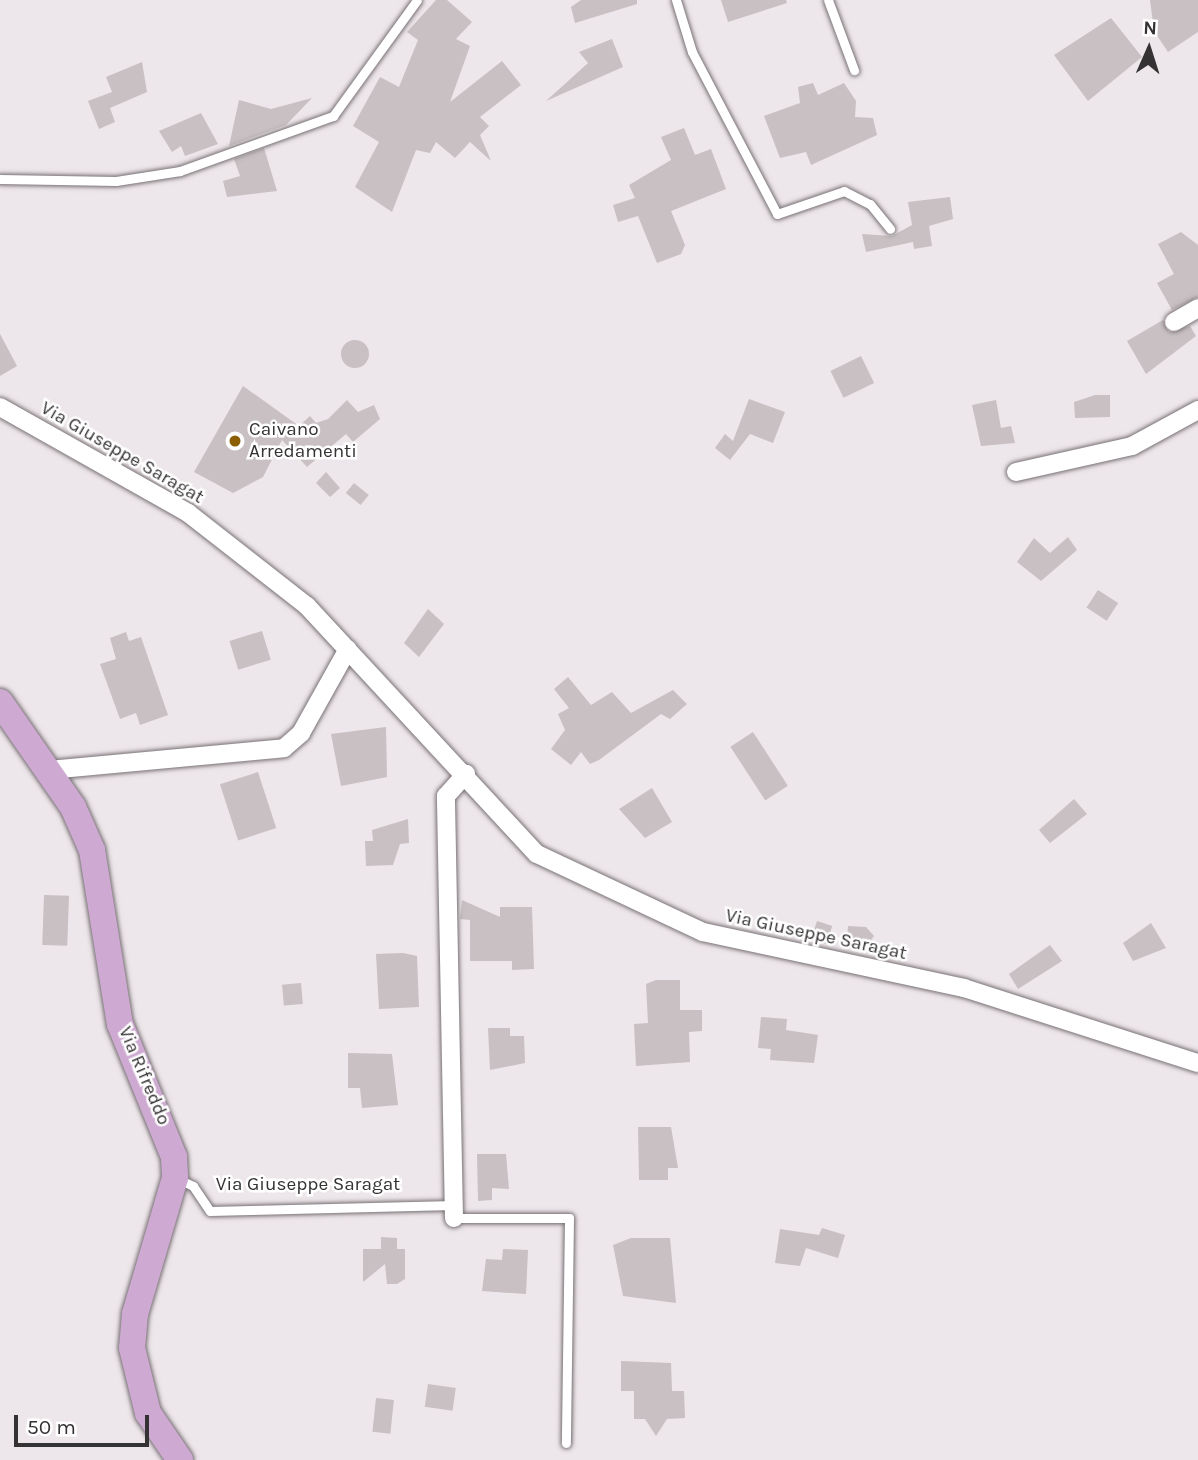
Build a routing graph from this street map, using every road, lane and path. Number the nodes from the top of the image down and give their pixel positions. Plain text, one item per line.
1 (417, 0) edge
2 (676, 0) edge
3 (828, 0) edge
4 (854, 70) dead end
5 (0, 179) edge
6 (890, 229) dead end
7 (1198, 308) edge
8 (1174, 322) dead end
9 (0, 407) edge
10 (1198, 410) edge
11 (1016, 472) dead end
12 (348, 649) junction
13 (0, 702) edge
14 (49, 770) junction
15 (466, 774) junction
16 (1198, 1063) edge
17 (175, 1178) junction
18 (454, 1211) junction
19 (566, 1443) dead end
20 (180, 1460) edge

1 - 5 lane
2 - 6 lane
3 - 4 lane
7 - 8 street
9 - 12 street, Via Giuseppe Saragat
10 - 11 street
12 - 14 street
12 - 15 street, Via Giuseppe Saragat
13 - 14 main road, Via Rifreddo
14 - 17 main road, Via Rifreddo
15 - 16 street, Via Giuseppe Saragat
15 - 18 street
17 - 18 lane, Via Giuseppe Saragat
17 - 20 main road, Via Rifreddo
18 - 19 lane, Via Giuseppe Saragat

